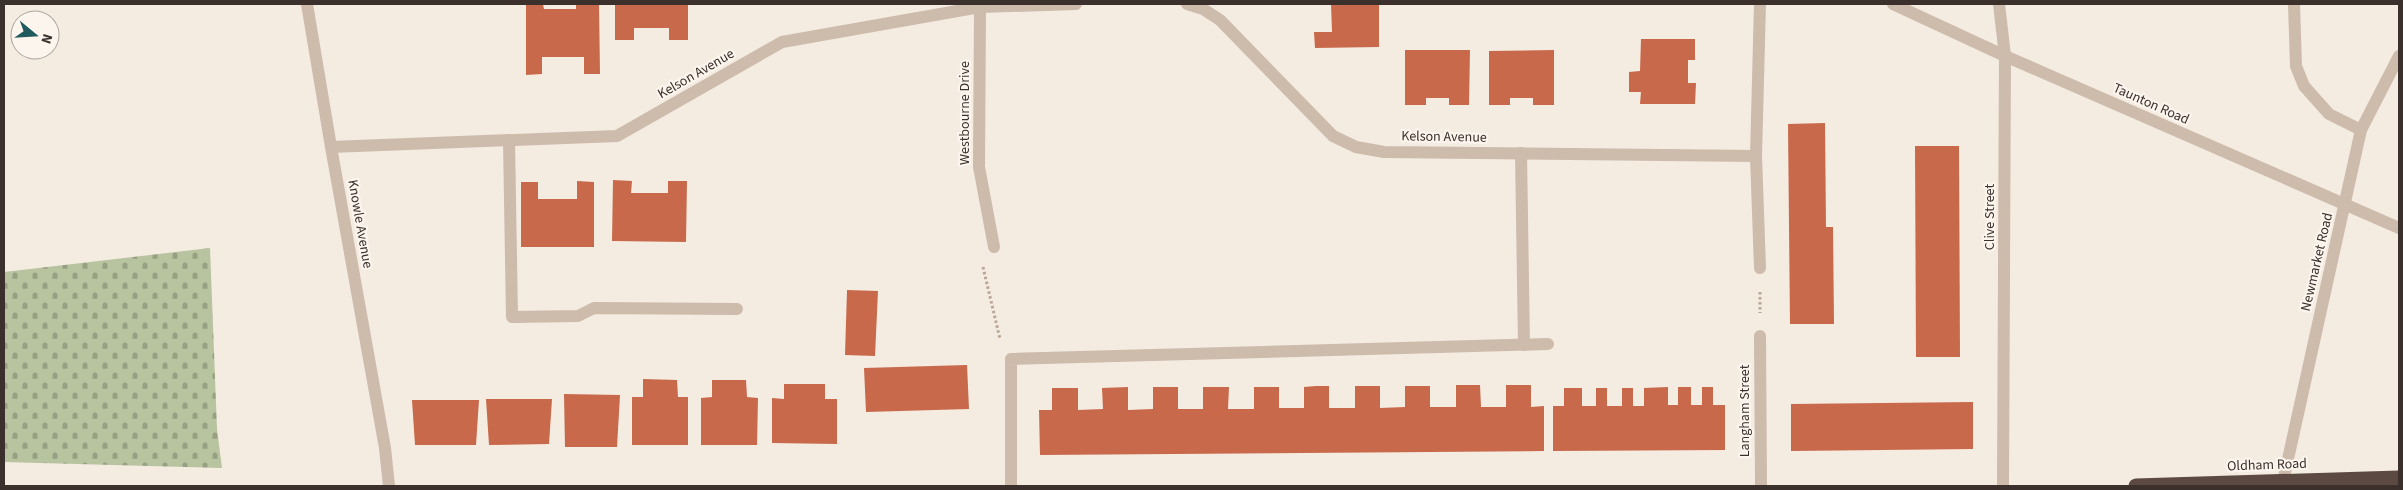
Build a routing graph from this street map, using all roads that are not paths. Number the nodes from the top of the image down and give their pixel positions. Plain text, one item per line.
1 (307, 4) edge
2 (1076, 4) edge
3 (1187, 4) edge
4 (1760, 4) edge
5 (1893, 4) edge
6 (1999, 4) edge
7 (2294, 4) edge
8 (980, 7) junction
9 (2005, 56) junction
10 (2399, 56) edge
11 (2361, 130) junction
12 (509, 140) junction
13 (330, 147) junction
14 (1521, 153) junction
15 (1756, 156) junction
16 (2345, 205) junction
17 (2399, 228) edge
18 (994, 247) road end
19 (1760, 268) road end
20 (737, 309) dead end
21 (1760, 336) road end
22 (1548, 344) dead end
23 (1524, 345) junction
24 (2399, 478) edge
25 (2283, 484) edge
26 (389, 486) edge
27 (1011, 486) edge
28 (1761, 486) edge
29 (2003, 486) edge
30 (2136, 486) edge

1 - 13 street, Knowle Avenue
2 - 8 street, Kelson Avenue
3 - 14 street, Kelson Avenue
4 - 15 street
5 - 9 street, Taunton Road
6 - 9 street, Clive Street
7 - 11 street
8 - 12 street, Kelson Avenue
8 - 18 street, Westbourne Drive
9 - 16 street, Taunton Road
9 - 29 street, Clive Street
10 - 11 street, Newmarket Road
11 - 16 street, Newmarket Road
12 - 13 street, Kelson Avenue
12 - 20 street
13 - 26 street, Knowle Avenue
14 - 15 street, Kelson Avenue
14 - 23 street
15 - 19 street
16 - 17 street, Taunton Road
16 - 25 street, Newmarket Road
21 - 28 street, Langham Street
22 - 23 street
23 - 27 street
24 - 25 highway, Oldham Road
25 - 30 highway, Oldham Road

